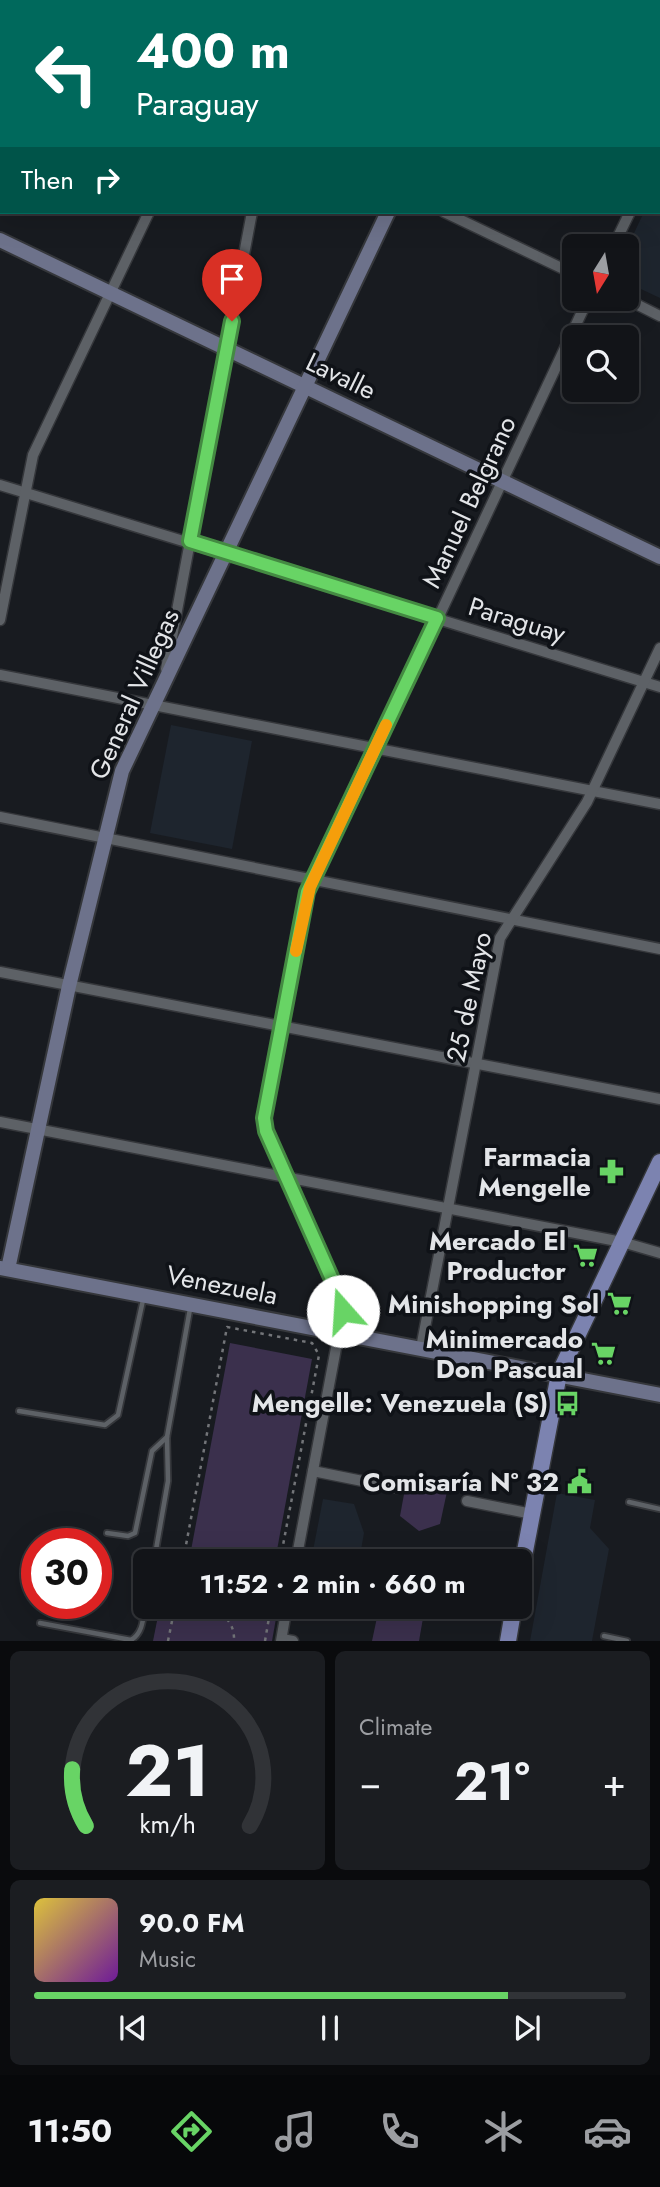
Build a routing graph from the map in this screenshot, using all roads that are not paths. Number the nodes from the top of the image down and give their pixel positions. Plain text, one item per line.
1 (148, 214) edge
2 (252, 214) edge
3 (387, 214) edge
4 (448, 214) edge
5 (629, 214) edge
6 (619, 234) edge
7 (0, 240) edge
8 (562, 268) edge
9 (109, 293) junction
10 (639, 306) edge
11 (582, 312) edge
12 (660, 316) edge
13 (226, 349) junction
14 (304, 386) junction
15 (502, 481) junction
16 (0, 485) edge
17 (25, 492) junction
18 (190, 541) junction
19 (226, 552) junction
20 (660, 556) edge
21 (437, 618) junction
22 (0, 620) edge
23 (660, 648) edge
24 (0, 675) edge
25 (164, 681) junction
26 (644, 682) junction
27 (660, 687) edge
28 (153, 705) junction
29 (375, 748) junction
30 (592, 790) junction
31 (660, 804) edge
32 (0, 817) edge
33 (105, 838) junction
34 (312, 880) junction
35 (509, 919) junction
36 (660, 949) edge
37 (0, 972) edge
38 (69, 986) junction
39 (281, 1026) junction
40 (475, 1063) junction
41 (660, 1099) edge
42 (0, 1122) edge
43 (38, 1129) junction
44 (660, 1162) edge
45 (286, 1177) junction
46 (448, 1208) junction
47 (622, 1242) junction
48 (660, 1253) edge
49 (4, 1269) edge
50 (144, 1295) junction
51 (191, 1304) junction
52 (339, 1332) junction
53 (421, 1348) junction
54 (559, 1374) junction
55 (660, 1395) edge
56 (19, 1411) dead end
57 (167, 1437) junction
58 (313, 1471) junction
59 (397, 1488) dead end
60 (467, 1501) dead end
61 (629, 1502) dead end
62 (660, 1509) edge
63 (531, 1514) junction
64 (112, 1534) edge
65 (156, 1549) edge
66 (298, 1549) edge
67 (525, 1549) edge
68 (143, 1619) edge
69 (285, 1619) edge
70 (512, 1619) edge
71 (40, 1623) dead end
72 (604, 1636) dead end
73 (281, 1640) edge
74 (293, 1641) edge
75 (508, 1641) edge
76 (627, 1641) edge

1 - 9 street
2 - 13 street
3 - 14 street, General Villegas
4 - 8 street
5 - 6 street
7 - 9 street, Lavalle
9 - 13 street, Lavalle
9 - 17 street
10 - 12 street
11 - 15 street, Manuel Belgrano
13 - 14 street, Lavalle
13 - 18 street
14 - 15 street, Lavalle
14 - 19 street, General Villegas
15 - 20 street, Lavalle
15 - 21 street, Manuel Belgrano
16 - 17 street, Paraguay
17 - 18 street, Paraguay
17 - 22 street
18 - 19 street, Paraguay
18 - 25 street
19 - 21 street, Paraguay
19 - 25 street, General Villegas
21 - 26 street, Paraguay
21 - 29 street, Manuel Belgrano
23 - 26 street, 25 de Mayo
24 - 28 street
25 - 28 street, General Villegas
26 - 27 street, Paraguay
26 - 30 street, 25 de Mayo
28 - 29 street
28 - 33 street, General Villegas
29 - 30 street
29 - 34 street, Manuel Belgrano
30 - 31 street
30 - 35 street, 25 de Mayo
32 - 33 street
33 - 34 street
33 - 38 street, General Villegas
34 - 35 street
34 - 39 street, Manuel Belgrano
35 - 36 street
35 - 40 street, 25 de Mayo
37 - 38 street
38 - 39 street
38 - 43 street, General Villegas
39 - 40 street
39 - 45 street, Manuel Belgrano
40 - 41 street
40 - 46 street, 25 de Mayo
42 - 43 street
43 - 45 street
43 - 49 street, General Villegas
44 - 47 main road
45 - 46 street
45 - 52 street, Manuel Belgrano
46 - 47 street
46 - 53 street, 25 de Mayo
47 - 48 street
47 - 54 main road
49 - 50 street, Venezuela
50 - 51 street, Venezuela
50 - 56 lane
51 - 52 street, Venezuela
51 - 57 lane
52 - 53 street, Venezuela
52 - 58 street, Manuel Belgrano
53 - 54 street, Venezuela
54 - 55 street, Venezuela
54 - 63 main road
57 - 64 lane
57 - 65 lane
58 - 59 street
58 - 66 street, Manuel Belgrano
60 - 63 street
61 - 62 lane
63 - 67 main road
68 - 71 lane
69 - 73 street
70 - 75 main road
72 - 76 lane
73 - 74 street

